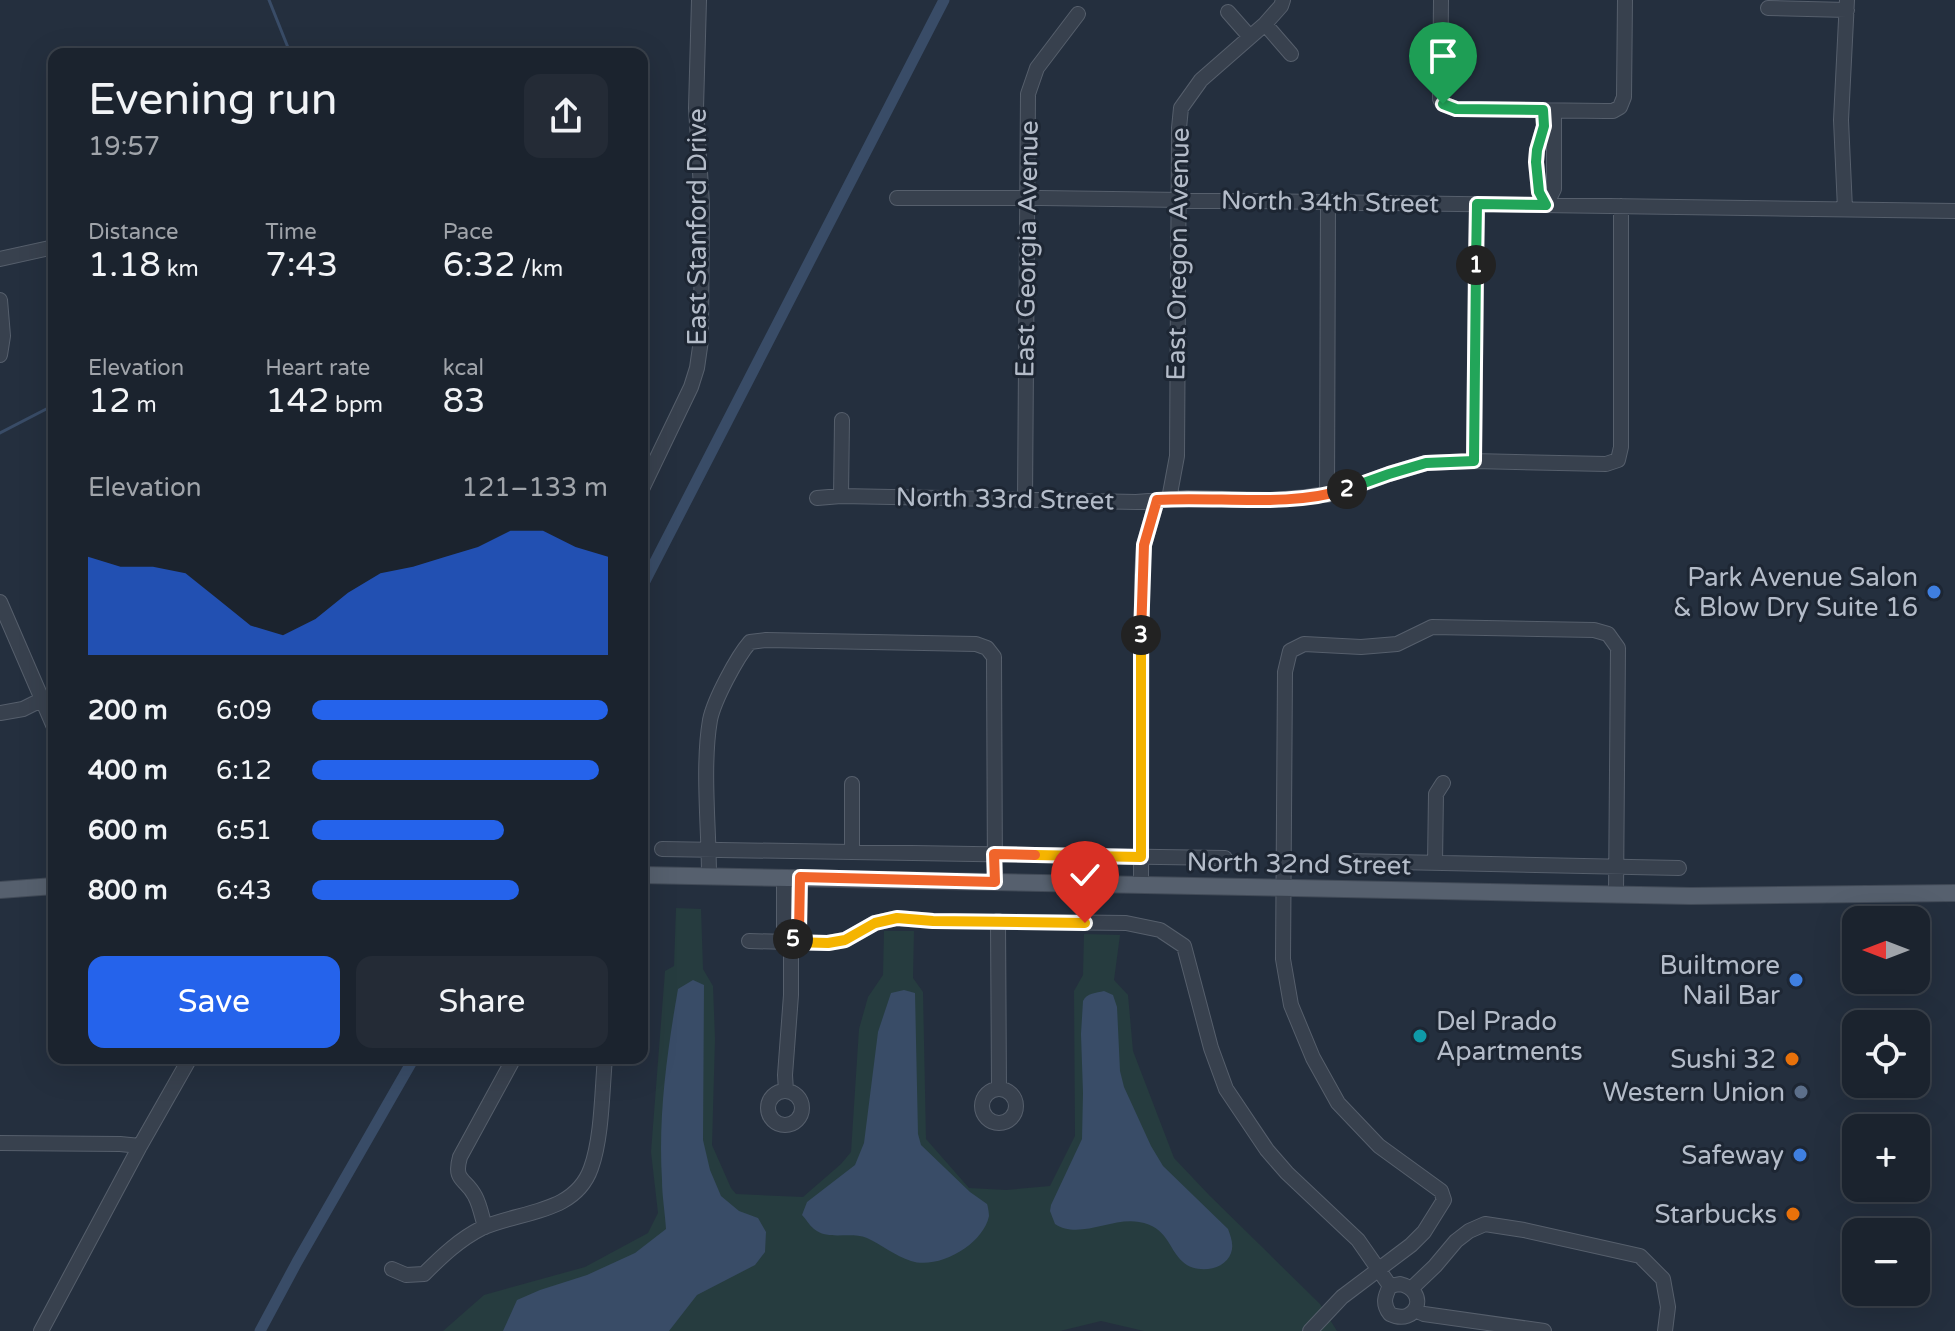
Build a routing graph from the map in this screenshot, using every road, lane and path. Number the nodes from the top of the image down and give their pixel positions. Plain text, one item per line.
1 (699, 0) edge
2 (1283, 0) edge
3 (1441, 0) edge
4 (1625, 0) edge
5 (1847, 5) edge
6 (1768, 8) dead end
7 (1228, 12) dead end
8 (1078, 14) dead end
9 (1265, 24) junction
10 (1250, 37) junction
11 (1291, 54) dead end
12 (1548, 110) junction
13 (1536, 162) junction
14 (1555, 162) junction
15 (897, 198) dead end
16 (1027, 198) junction
17 (1179, 200) junction
18 (1328, 203) junction
19 (1477, 204) junction
20 (1546, 205) junction
21 (1621, 206) junction
22 (1845, 209) junction
23 (1955, 211) edge
24 (48, 248) edge
25 (0, 259) edge
26 (0, 300) edge
27 (0, 355) edge
28 (842, 420) dead end
29 (1474, 461) junction
30 (648, 477) edge
31 (1327, 495) junction
32 (841, 496) junction
33 (817, 498) dead end
34 (1025, 500) junction
35 (1163, 500) junction
36 (0, 602) edge
37 (41, 700) junction
38 (0, 713) edge
39 (48, 715) edge
40 (1443, 783) dead end
41 (852, 784) dead end
42 (662, 849) dead end
43 (709, 850) junction
44 (852, 852) junction
45 (994, 854) junction
46 (1141, 857) junction
47 (1225, 858) dead end
48 (1348, 861) dead end
49 (1435, 863) junction
50 (1617, 867) junction
51 (1679, 868) dead end
52 (648, 875) edge
53 (709, 876) junction
54 (792, 877) junction
55 (995, 882) junction
56 (1141, 885) junction
57 (48, 886) edge
58 (1283, 887) junction
59 (0, 890) edge
60 (1955, 893) edge
61 (1616, 894) junction
62 (998, 921) junction
63 (749, 941) dead end
64 (791, 942) junction
65 (187, 1064) edge
66 (511, 1064) edge
67 (604, 1064) edge
68 (999, 1089) dead end
69 (786, 1091) dead end
70 (0, 1143) edge
71 (140, 1146) junction
72 (485, 1227) junction
73 (392, 1269) dead end
74 (1379, 1269) junction
75 (1390, 1286) junction
76 (1412, 1288) junction
77 (1415, 1310) junction
78 (1313, 1327) edge
79 (41, 1331) edge
80 (1544, 1331) edge
81 (1665, 1331) edge

1 - 30 street, East Stanford Drive
2 - 9 street, East Oregon Avenue
3 - 12 street
4 - 12 street
5 - 6 street
5 - 22 street
7 - 10 street
8 - 16 street, East Georgia Avenue
9 - 10 street, East Oregon Avenue
9 - 11 street
10 - 17 street, East Oregon Avenue
12 - 13 street
12 - 14 street
13 - 14 street
13 - 20 street
14 - 20 street
15 - 16 street, North 34th Street
16 - 17 street, North 34th Street
16 - 34 street, East Georgia Avenue
17 - 18 street, North 34th Street
17 - 35 street, East Oregon Avenue
18 - 19 street, North 34th Street
18 - 31 street
19 - 20 street, North 34th Street
19 - 29 street
20 - 21 street, North 34th Street
21 - 22 street, North 34th Street
21 - 29 street, North 33rd Street
22 - 23 street, North 34th Street
24 - 25 street
26 - 27 street
28 - 32 street
29 - 31 street, North 33rd Street
31 - 35 street, North 33rd Street
32 - 33 street, North 33rd Street
32 - 34 street, North 33rd Street
34 - 35 street, North 33rd Street
35 - 46 street, East Oregon Avenue
36 - 37 street
37 - 38 street
37 - 39 street
40 - 49 street
41 - 44 street
42 - 43 street, North 32nd Street
43 - 44 street, North 32nd Street
43 - 45 street
43 - 53 street
44 - 45 street, North 32nd Street
45 - 46 street, North 32nd Street
45 - 55 street
46 - 47 street, North 32nd Street
46 - 56 street, East Oregon Avenue
48 - 49 street, North 32nd Street
49 - 50 street, North 32nd Street
50 - 51 street, North 32nd Street
50 - 58 street
50 - 61 street
52 - 53 main road, North 32nd Street
53 - 54 main road, North 32nd Street
54 - 55 main road, North 32nd Street
54 - 64 street
55 - 56 main road, North 32nd Street
56 - 58 main road, North 32nd Street
57 - 59 main road
58 - 61 main road, North 32nd Street
58 - 74 street
60 - 61 main road, North 32nd Street
62 - 64 street
62 - 68 street
62 - 74 street
63 - 64 street
64 - 69 street
65 - 71 street
66 - 72 street
67 - 72 street
70 - 71 street
71 - 79 street
72 - 73 street
74 - 75 street
74 - 78 street
75 - 76 street
75 - 77 street
76 - 77 street
76 - 81 street
77 - 80 street

